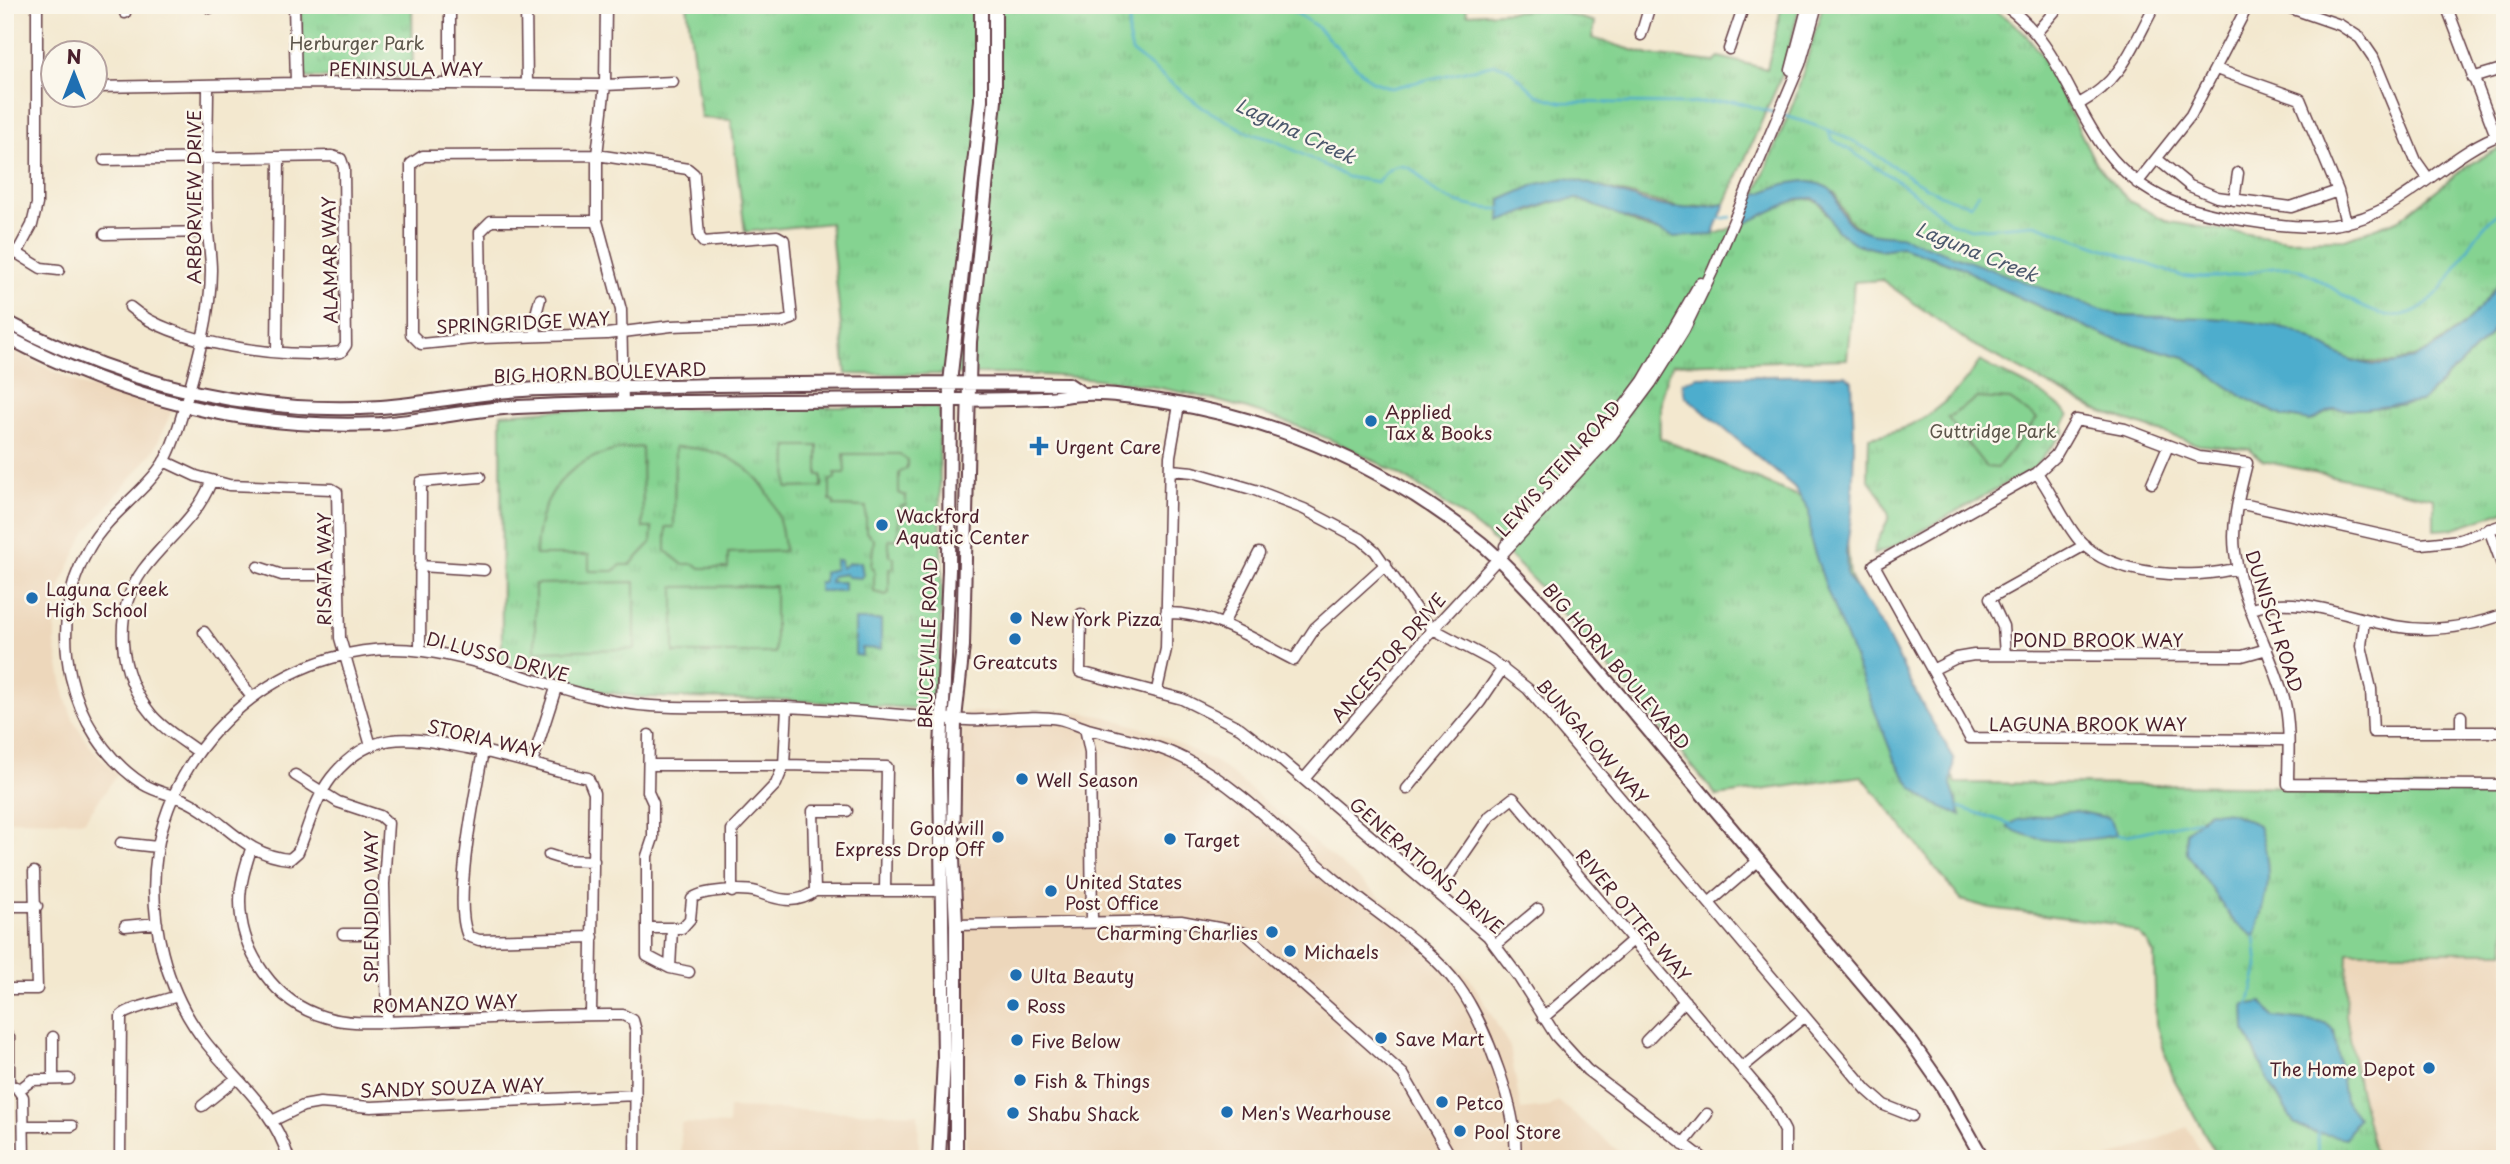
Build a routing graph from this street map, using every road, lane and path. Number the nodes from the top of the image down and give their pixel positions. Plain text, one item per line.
1 (37, 5) edge
2 (294, 5) edge
3 (450, 5) edge
4 (526, 5) edge
5 (606, 5) edge
6 (981, 5) edge
7 (995, 5) edge
8 (1650, 5) edge
9 (1744, 5) edge
10 (1808, 5) edge
11 (1817, 5) edge
12 (2004, 5) edge
13 (2060, 5) edge
14 (2155, 5) edge
15 (2248, 5) edge
16 (2282, 5) edge
17 (2446, 5) edge
18 (2036, 33) junction
19 (1641, 35) dead end
20 (1728, 49) dead end
21 (2505, 68) edge
22 (2216, 69) junction
23 (2472, 78) junction
24 (673, 82) dead end
25 (1789, 82) junction
26 (296, 83) junction
27 (450, 84) junction
28 (527, 84) junction
29 (208, 85) junction
30 (605, 85) junction
31 (108, 87) edge
32 (2079, 104) junction
33 (2500, 134) edge
34 (597, 155) junction
35 (208, 157) junction
36 (279, 157) junction
37 (2157, 159) junction
38 (104, 160) dead end
39 (2238, 173) dead end
40 (2428, 178) junction
41 (2137, 183) junction
42 (2338, 191) junction
43 (2234, 200) junction
44 (597, 221) junction
45 (2346, 223) junction
46 (208, 232) junction
47 (105, 234) dead end
48 (5, 246) edge
49 (17, 253) junction
50 (59, 270) dead end
51 (540, 299) dead end
52 (130, 307) dead end
53 (5, 321) edge
54 (623, 332) junction
55 (536, 335) junction
56 (5, 336) edge
57 (482, 338) junction
58 (200, 339) junction
59 (276, 351) junction
60 (950, 383) junction
61 (970, 383) junction
62 (624, 387) junction
63 (188, 391) junction
64 (1083, 394) junction
65 (951, 400) junction
66 (969, 400) junction
67 (623, 403) junction
68 (1179, 405) junction
69 (184, 406) junction
70 (2168, 446) junction
71 (164, 461) junction
72 (1171, 470) junction
73 (2037, 473) junction
74 (480, 477) dead end
75 (211, 482) junction
76 (2152, 483) dead end
77 (2238, 503) junction
78 (2505, 524) edge
79 (2489, 529) junction
80 (2085, 545) junction
81 (1259, 553) dead end
82 (1497, 558) junction
83 (1386, 565) junction
84 (420, 566) junction
85 (258, 567) dead end
86 (2238, 568) junction
87 (484, 570) dead end
88 (2505, 573) edge
89 (339, 575) junction
90 (2252, 610) junction
91 (1166, 613) junction
92 (1081, 614) dead end
93 (2505, 614) edge
94 (2364, 620) junction
95 (1223, 624) junction
96 (1433, 629) junction
97 (204, 632) dead end
98 (2267, 649) junction
99 (420, 650) junction
100 (2005, 655) junction
101 (343, 656) junction
102 (1503, 668) junction
103 (1932, 670) junction
104 (556, 688) junction
105 (1157, 690) junction
106 (251, 696) junction
107 (787, 707) junction
108 (2461, 716) dead end
109 (942, 719) junction
110 (955, 719) junction
111 (1085, 728) junction
112 (2461, 732) junction
113 (2505, 732) edge
114 (649, 735) dead end
115 (2288, 740) junction
116 (371, 746) junction
117 (197, 751) junction
118 (482, 751) junction
119 (532, 763) junction
120 (649, 765) junction
121 (785, 765) junction
122 (295, 775) dead end
123 (1304, 779) junction
124 (2505, 785) edge
125 (1407, 789) dead end
126 (323, 792) junction
127 (174, 796) junction
128 (847, 811) dead end
129 (940, 836) junction
130 (121, 844) dead end
131 (157, 847) junction
132 (251, 849) junction
133 (549, 855) dead end
134 (1759, 860) junction
135 (594, 861) junction
136 (34, 872) dead end
137 (885, 890) junction
138 (815, 891) junction
139 (942, 891) junction
140 (732, 892) junction
141 (1437, 893) junction
142 (1710, 902) junction
143 (5, 906) edge
144 (37, 906) junction
145 (1538, 909) dead end
146 (1092, 922) junction
147 (157, 923) junction
148 (956, 925) junction
149 (125, 926) dead end
150 (647, 928) junction
151 (672, 929) junction
152 (343, 934) dead end
153 (385, 934) junction
154 (593, 937) junction
155 (1634, 939) junction
156 (1495, 944) junction
157 (670, 968) junction
158 (689, 972) dead end
159 (5, 989) edge
160 (177, 996) junction
161 (1685, 1001) junction
162 (591, 1015) junction
163 (1804, 1017) junction
164 (1543, 1018) junction
165 (387, 1021) junction
166 (9, 1037) dead end
167 (53, 1037) dead end
168 (1646, 1041) dead end
169 (1743, 1067) junction
170 (237, 1078) junction
171 (53, 1079) junction
172 (69, 1079) dead end
173 (7, 1085) edge
174 (19, 1090) junction
175 (636, 1095) junction
176 (202, 1106) dead end
177 (1707, 1114) dead end
178 (1912, 1116) dead end
179 (274, 1120) junction
180 (24, 1126) junction
181 (72, 1126) dead end
182 (1683, 1144) junction
183 (24, 1159) edge
184 (120, 1159) edge
185 (289, 1159) edge
186 (635, 1159) edge
187 (939, 1159) edge
188 (956, 1159) edge
189 (1452, 1159) edge
190 (1515, 1159) edge
191 (1704, 1159) edge
192 (1785, 1159) edge
193 (1983, 1159) edge

1 - 49 street
2 - 26 street
3 - 27 street
4 - 28 street
5 - 30 street
6 - 60 main road, BRUCEVILLE ROAD
7 - 61 main road, BRUCEVILLE ROAD
8 - 19 street
9 - 20 street
10 - 25 street, LEWIS STEIN ROAD
11 - 25 street, LEWIS STEIN ROAD
12 - 18 street
13 - 18 street
14 - 32 street
15 - 22 street
16 - 40 street
17 - 23 street
18 - 32 street
21 - 23 street
22 - 37 street
22 - 42 street
23 - 33 street
24 - 30 street, PENINSULA WAY
25 - 82 street, LEWIS STEIN ROAD
26 - 27 street, PENINSULA WAY
26 - 29 street, PENINSULA WAY
27 - 28 street, PENINSULA WAY
28 - 30 street, PENINSULA WAY
29 - 31 street, PENINSULA WAY
29 - 35 street, ARBORVIEW DRIVE
30 - 34 street
32 - 41 street
33 - 40 street
34 - 44 street
34 - 54 street, SPRINGRIDGE WAY
34 - 57 street, SPRINGRIDGE WAY
35 - 36 street, ALAMAR WAY
35 - 38 street, ALAMAR WAY
35 - 46 street, ARBORVIEW DRIVE
36 - 59 street
36 - 59 street, ALAMAR WAY
37 - 41 street
37 - 43 street
39 - 43 street
40 - 45 street
41 - 45 street
42 - 43 street
42 - 45 street
44 - 54 street
44 - 57 street
46 - 47 street
46 - 58 street, ARBORVIEW DRIVE
48 - 49 street
49 - 50 street
51 - 55 street
52 - 58 street, ALAMAR WAY
53 - 63 main road, BIG HORN BOULEVARD
54 - 55 street, SPRINGRIDGE WAY
54 - 62 street
55 - 57 street, SPRINGRIDGE WAY
56 - 69 main road, BIG HORN BOULEVARD
58 - 59 street, ALAMAR WAY
58 - 63 street, ARBORVIEW DRIVE
60 - 61 main road, BIG HORN BOULEVARD
60 - 62 main road, BIG HORN BOULEVARD
60 - 65 main road, BRUCEVILLE ROAD
61 - 64 main road, BIG HORN BOULEVARD
61 - 66 main road, BRUCEVILLE ROAD
62 - 63 main road, BIG HORN BOULEVARD
62 - 67 street
63 - 69 street, ARBORVIEW DRIVE
64 - 66 main road, BIG HORN BOULEVARD
64 - 68 main road, BIG HORN BOULEVARD
65 - 66 main road, BIG HORN BOULEVARD
65 - 67 main road, BIG HORN BOULEVARD
65 - 109 main road, BRUCEVILLE ROAD
66 - 110 main road, BRUCEVILLE ROAD
67 - 69 main road, BIG HORN BOULEVARD
68 - 72 street
68 - 82 main road, BIG HORN BOULEVARD
69 - 71 street, ARBORVIEW DRIVE
70 - 73 street, LAGUNA BROOK WAY
70 - 76 street
70 - 77 street, LAGUNA BROOK WAY
71 - 75 street, RISATA WAY
71 - 127 street, STORIA WAY
72 - 83 street, BUNGALOW WAY
72 - 91 street
73 - 80 street
73 - 103 street, LAGUNA BROOK WAY
74 - 84 street
75 - 89 street, RISATA WAY
75 - 117 street
77 - 79 street
77 - 86 street, DUNISCH ROAD
78 - 79 street
79 - 88 street
80 - 86 street
80 - 100 street
81 - 95 street
82 - 96 street, ANCESTOR DRIVE
82 - 134 main road, BIG HORN BOULEVARD
83 - 95 street
83 - 96 street, BUNGALOW WAY
84 - 87 street
84 - 99 street
85 - 89 street
86 - 90 street, DUNISCH ROAD
89 - 101 street, RISATA WAY
90 - 94 street
90 - 98 street, DUNISCH ROAD
91 - 95 street
91 - 105 street
92 - 105 street, GENERATIONS DRIVE
93 - 94 street
94 - 112 street
96 - 102 street, BUNGALOW WAY
96 - 123 street, ANCESTOR DRIVE
97 - 106 street
98 - 100 street, POND BROOK WAY
98 - 115 street, DUNISCH ROAD
99 - 101 street, DI LUSSO DRIVE
99 - 104 street, DI LUSSO DRIVE
100 - 103 street, POND BROOK WAY
101 - 106 street, DI LUSSO DRIVE
101 - 116 street, RISATA WAY
102 - 125 street
102 - 142 street, BUNGALOW WAY
103 - 115 street, LAGUNA BROOK WAY
104 - 107 street, DI LUSSO DRIVE
104 - 119 street
105 - 123 street, GENERATIONS DRIVE
106 - 117 street, DI LUSSO DRIVE
107 - 109 street, DI LUSSO DRIVE
107 - 121 street
108 - 112 street
109 - 110 street, DI LUSSO DRIVE
109 - 129 main road, BRUCEVILLE ROAD
110 - 111 street, DI LUSSO DRIVE
110 - 148 main road, BRUCEVILLE ROAD
111 - 146 street
111 - 190 street, DI LUSSO DRIVE
112 - 113 street
114 - 120 street
115 - 124 street, DUNISCH ROAD
116 - 118 street, STORIA WAY
116 - 126 street, STORIA WAY
117 - 127 street, DI LUSSO DRIVE
118 - 119 street, STORIA WAY
118 - 154 street
119 - 135 street, STORIA WAY
120 - 121 street
120 - 150 street
121 - 137 street
121 - 140 street
122 - 126 street
123 - 141 street, GENERATIONS DRIVE
126 - 132 street, STORIA WAY
126 - 153 street, SPLENDIDO WAY
127 - 131 street, DI LUSSO DRIVE
127 - 132 street, STORIA WAY
128 - 138 street
129 - 139 main road, BRUCEVILLE ROAD
129 - 148 main road
130 - 131 street
131 - 147 street, DI LUSSO DRIVE
132 - 165 street, ROMANZO WAY
133 - 135 street
134 - 142 street
134 - 193 main road, BIG HORN BOULEVARD
135 - 154 street, STORIA WAY
136 - 144 street
137 - 138 street
137 - 139 street
138 - 140 street
139 - 187 main road, BRUCEVILLE ROAD
140 - 151 street
141 - 155 street, RIVER OTTER WAY
141 - 156 street, GENERATIONS DRIVE
142 - 163 street, BUNGALOW WAY
143 - 144 street
144 - 159 street
145 - 156 street
146 - 148 street
146 - 189 street
147 - 149 street
147 - 160 street, DI LUSSO DRIVE
148 - 188 main road, BRUCEVILLE ROAD
150 - 151 street
150 - 157 street
151 - 157 street
152 - 153 street
153 - 165 street, SPLENDIDO WAY
154 - 162 street, STORIA WAY
155 - 161 street, RIVER OTTER WAY
155 - 164 street
156 - 164 street, GENERATIONS DRIVE
157 - 158 street
160 - 170 street, DI LUSSO DRIVE
160 - 184 street
161 - 168 street
161 - 169 street, RIVER OTTER WAY
162 - 165 street, ROMANZO WAY
162 - 175 street, ROMANZO WAY
163 - 169 street
163 - 178 street, BUNGALOW WAY
164 - 182 street, GENERATIONS DRIVE
166 - 173 street
167 - 171 street
169 - 192 street, RIVER OTTER WAY
170 - 176 street
170 - 179 street, DI LUSSO DRIVE
171 - 172 street
171 - 174 street
173 - 174 street
174 - 180 street
175 - 179 street, SANDY SOUZA WAY
175 - 186 street, ROMANZO WAY
177 - 182 street
179 - 185 street, DI LUSSO DRIVE
180 - 181 street
180 - 183 street
182 - 191 street, GENERATIONS DRIVE

